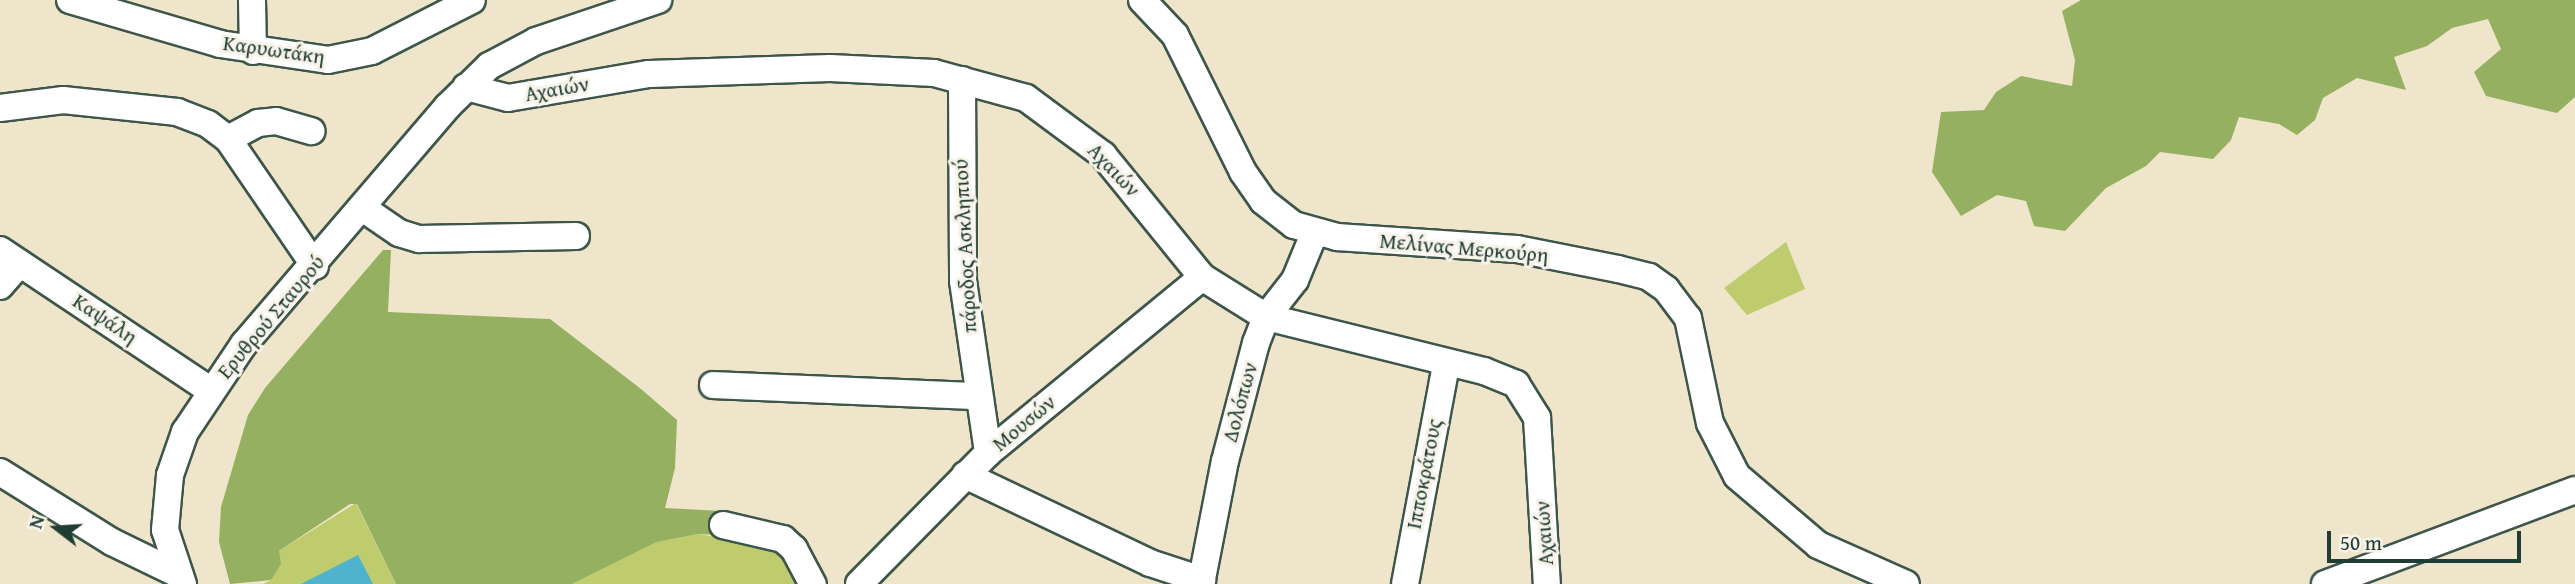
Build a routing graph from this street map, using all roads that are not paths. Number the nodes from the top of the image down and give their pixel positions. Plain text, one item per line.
1 (69, 0) edge
2 (252, 0) edge
3 (472, 0) edge
4 (658, 0) edge
5 (1142, 0) edge
6 (253, 51) junction
7 (962, 80) junction
8 (466, 87) junction
9 (0, 108) edge
10 (312, 131) dead end
11 (228, 139) junction
12 (364, 209) junction
13 (1314, 234) junction
14 (576, 236) dead end
15 (10, 257) edge
16 (315, 266) junction
17 (1202, 277) junction
18 (0, 286) edge
19 (1266, 317) junction
20 (1446, 364) junction
21 (713, 385) dead end
22 (210, 390) junction
23 (978, 396) junction
24 (988, 453) junction
25 (0, 472) edge
26 (965, 475) junction
27 (2575, 490) edge
28 (723, 525) dead end
29 (181, 579) edge
30 (1202, 582) edge
31 (813, 584) edge
32 (859, 584) edge
33 (1405, 584) edge
34 (1547, 584) edge
35 (1906, 584) edge
36 (2325, 584) edge

1 - 6 street, Καρυωτάκη
2 - 6 street
3 - 6 street, Καρυωτάκη
4 - 8 street
5 - 13 street, Μελίνας Μερκούρη
7 - 8 street, Αχαιών
7 - 17 street, Αχαιών
7 - 23 street, πάροδος Ασκληπιού
8 - 12 street, Ερυθρού Σταυρού
9 - 11 street
10 - 11 street
11 - 16 street
12 - 14 street
12 - 16 street, Ερυθρού Σταυρού
13 - 19 street, Δολόπων
13 - 35 street, Μελίνας Μερκούρη
15 - 18 street
15 - 22 street, Καψάλη
16 - 22 street, Ερυθρού Σταυρού
17 - 19 street, Αχαιών
17 - 24 street, Μουσών
19 - 20 street, Αχαιών
19 - 30 street, Δολόπων
20 - 33 street, Ιπποκράτους
20 - 34 street, Αχαιών
21 - 23 street
22 - 29 street, Ερυθρού Σταυρού
23 - 24 street, πάροδος Ασκληπιού
24 - 26 street, Μουσών
25 - 29 street
26 - 30 street
26 - 32 street, Μουσών
27 - 36 street
28 - 31 street

